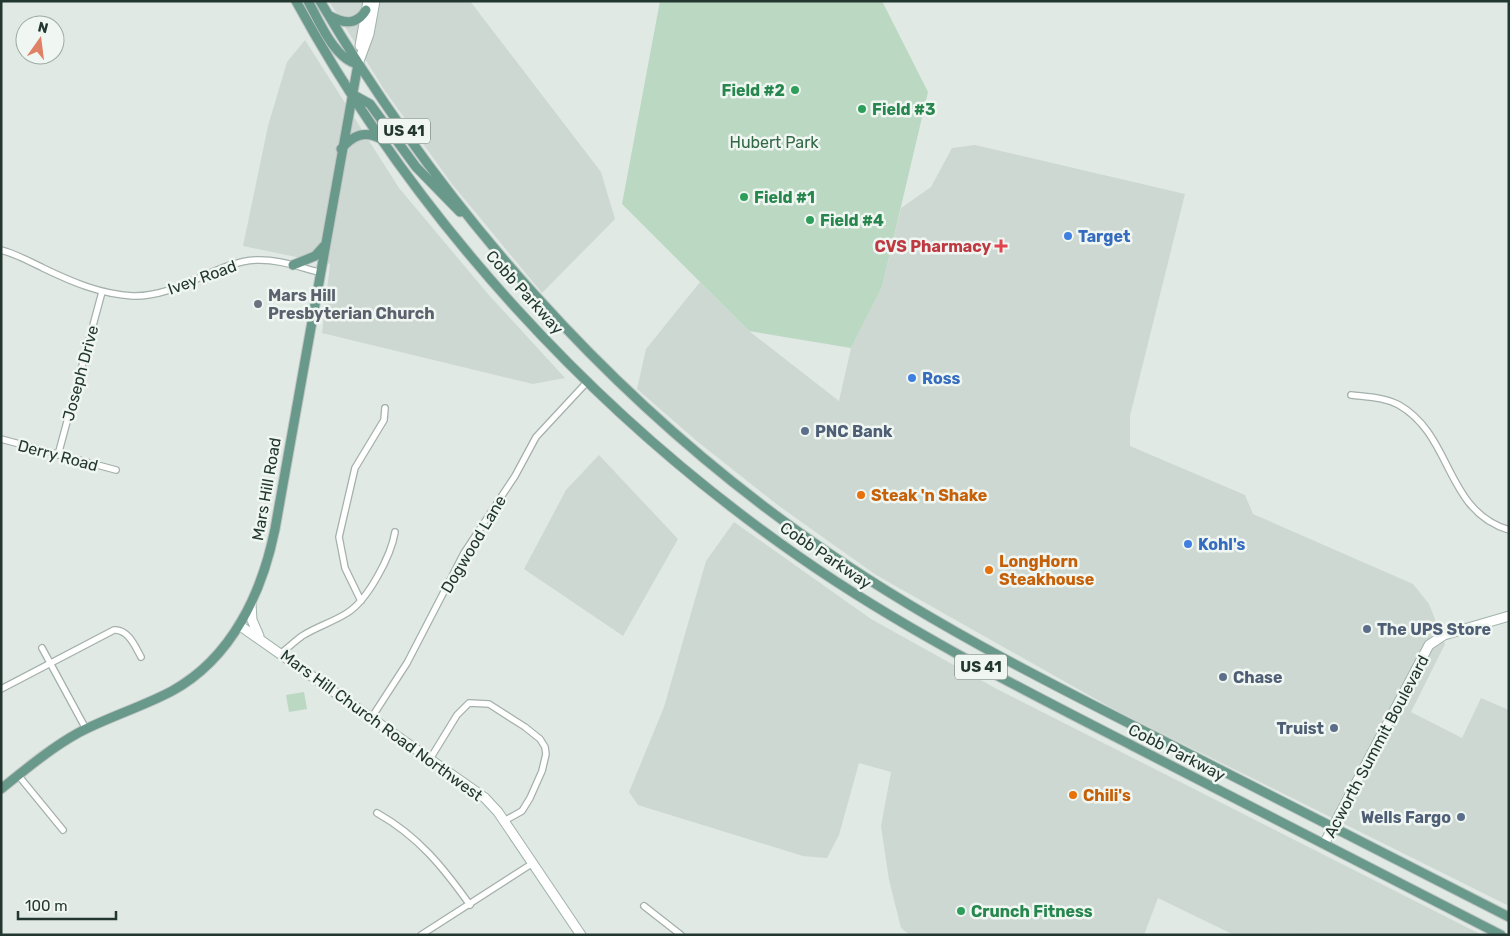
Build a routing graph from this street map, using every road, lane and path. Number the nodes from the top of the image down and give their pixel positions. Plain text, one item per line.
1 (296, 1) edge
2 (308, 1) edge
3 (320, 1) edge
4 (375, 1) edge
5 (367, 6) edge
6 (329, 16) junction
7 (358, 64) junction
8 (352, 94) junction
9 (383, 140) junction
10 (341, 149) junction
11 (476, 226) junction
12 (324, 246) junction
13 (1, 250) edge
14 (292, 265) junction
15 (320, 272) junction
16 (102, 292) junction
17 (588, 380) junction
18 (1351, 395) dead end
19 (385, 408) dead end
20 (1, 439) edge
21 (58, 455) junction
22 (116, 470) dead end
23 (1509, 530) edge
24 (395, 532) dead end
25 (361, 601) junction
26 (251, 604) junction
27 (1509, 616) edge
28 (240, 625) junction
29 (262, 640) junction
30 (42, 648) dead end
31 (282, 653) junction
32 (141, 657) dead end
33 (50, 662) junction
34 (1, 689) edge
35 (372, 717) junction
36 (86, 729) junction
37 (430, 759) junction
38 (18, 775) junction
39 (1, 789) edge
40 (377, 813) dead end
41 (504, 821) junction
42 (1333, 828) junction
43 (63, 830) dead end
44 (1324, 844) junction
45 (533, 863) junction
46 (470, 905) junction
47 (644, 906) dead end
48 (1509, 918) edge
49 (582, 934) edge
50 (421, 935) edge
51 (681, 935) edge
52 (1501, 935) edge

1 - 8 main road, Cobb Parkway / US 41
2 - 7 main road
3 - 6 main road, Cobb Parkway / US 41
4 - 7 street
5 - 6 main road
5 - 7 street
6 - 7 main road, Cobb Parkway / US 41
7 - 8 main road, Mars Hill Road
7 - 11 main road, Cobb Parkway / US 41
8 - 9 main road, Cobb Parkway / US 41
8 - 10 main road, Mars Hill Road
8 - 11 main road
9 - 10 main road
9 - 17 main road, Cobb Parkway / US 41
10 - 12 main road, Mars Hill Road
11 - 42 main road, Cobb Parkway / US 41
12 - 14 main road
12 - 15 main road, Mars Hill Road
13 - 16 street, Ivey Road
14 - 15 street, Ivey Road
14 - 16 street, Ivey Road
15 - 26 main road, Mars Hill Road
16 - 21 street, Joseph Drive
17 - 35 street, Dogwood Lane
17 - 44 main road, Cobb Parkway / US 41
18 - 23 street
19 - 25 street
20 - 21 street, Derry Road
21 - 22 street, Derry Road
24 - 25 street
25 - 31 street
26 - 28 main road, Mars Hill Road
26 - 29 street
27 - 42 street, Acworth Summit Boulevard
28 - 29 street, Mars Hill Church Road Northwest
28 - 36 main road, Mars Hill Road
29 - 31 street, Mars Hill Church Road Northwest
30 - 33 street
31 - 35 street, Mars Hill Church Road Northwest
32 - 33 street
33 - 34 street
33 - 36 street
35 - 37 street, Mars Hill Church Road Northwest
36 - 38 main road, Mars Hill Road
37 - 41 street, Mars Hill Church Road Northwest
37 - 41 street
38 - 39 main road, Mars Hill Road
38 - 43 street
40 - 46 street
41 - 45 street, Mars Hill Church Road Northwest
42 - 44 street, Acworth Summit Boulevard
42 - 48 main road, Cobb Parkway / US 41
44 - 52 main road, Cobb Parkway / US 41
45 - 46 street
45 - 49 street, Mars Hill Church Road Northwest
46 - 50 street
47 - 51 street

